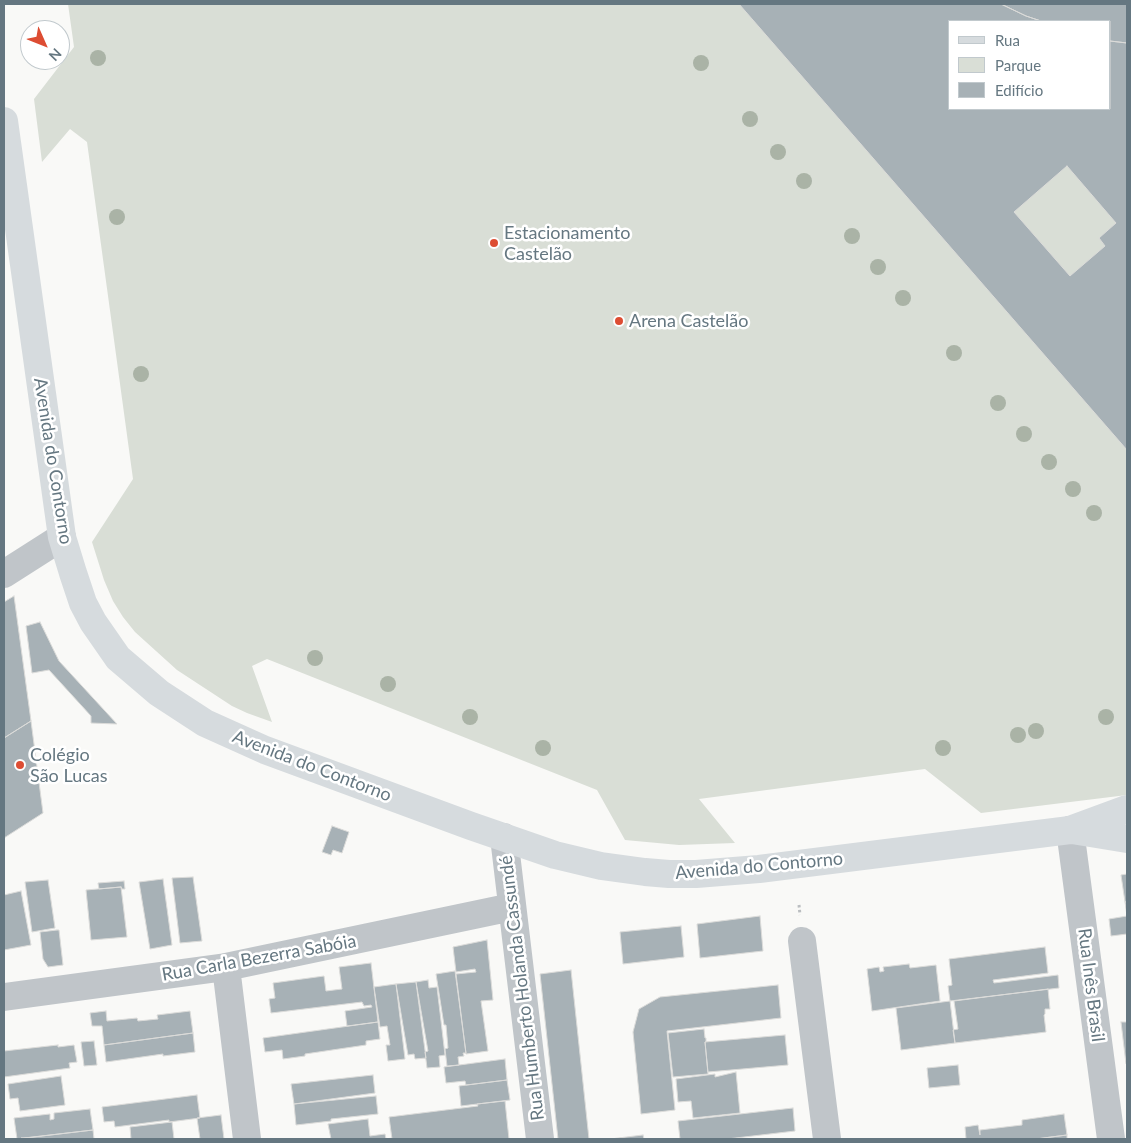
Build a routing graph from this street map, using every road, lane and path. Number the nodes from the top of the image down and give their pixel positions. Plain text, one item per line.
1 (4, 121) edge
2 (10, 220) edge
3 (62, 537) junction
4 (4, 574) edge
5 (1127, 809) edge
6 (1070, 830) junction
7 (504, 838) junction
8 (1127, 839) edge
9 (512, 908) junction
10 (802, 941) dead end
11 (226, 967) junction
12 (4, 997) edge
13 (247, 1139) edge
14 (540, 1139) edge
15 (827, 1139) edge
16 (1111, 1139) edge

1 - 2 street, Avenida do Contorno
2 - 3 street, Avenida do Contorno
3 - 4 street
3 - 7 street, Avenida do Contorno
5 - 6 street, Avenida do Contorno
6 - 7 street, Avenida do Contorno
6 - 8 street, Avenida do Contorno
6 - 16 street, Rua Inês Brasil
7 - 9 street, Rua Humberto Holanda Cassundé
9 - 11 street, Rua Carla Bezerra Sabóia
9 - 14 street, Rua Humberto Holanda Cassundé
10 - 15 street
11 - 12 street, Rua Carla Bezerra Sabóia
11 - 13 street

